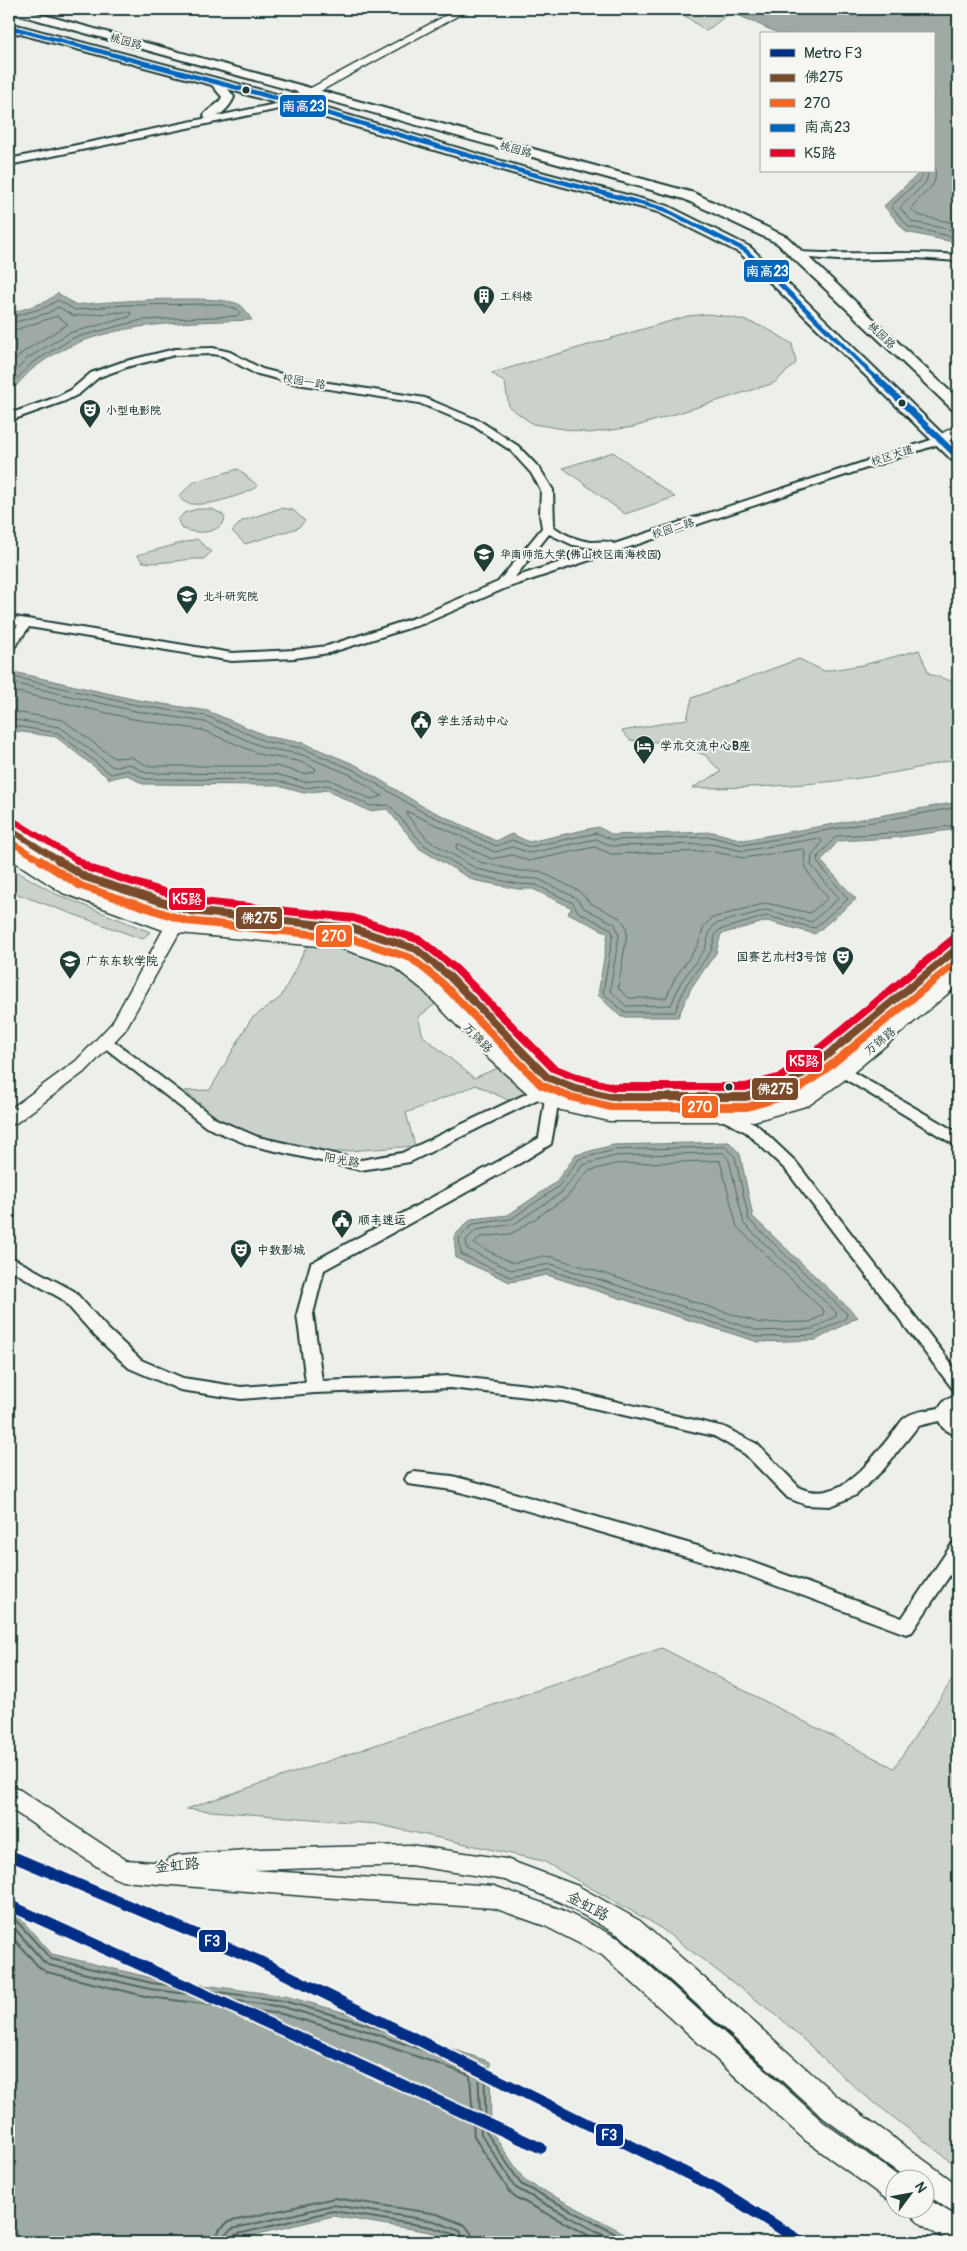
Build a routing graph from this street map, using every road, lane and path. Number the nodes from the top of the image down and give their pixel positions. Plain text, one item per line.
1 (10, 9) edge
2 (465, 9) edge
3 (475, 9) edge
4 (9, 27) edge
5 (218, 83) junction
6 (315, 93) junction
7 (289, 102) junction
8 (210, 114) junction
9 (9, 160) edge
10 (798, 255) junction
11 (838, 257) junction
12 (958, 258) edge
13 (813, 269) junction
14 (958, 407) edge
15 (9, 418) edge
16 (958, 428) edge
17 (958, 439) edge
18 (941, 440) junction
19 (958, 456) edge
20 (843, 471) joint
21 (548, 528) junction
22 (627, 544) junction
23 (502, 585) junction
24 (9, 620) edge
25 (26, 622) junction
26 (9, 646) edge
27 (9, 829) edge
28 (9, 851) edge
29 (184, 909) junction
30 (172, 927) junction
31 (958, 948) edge
32 (958, 976) edge
33 (105, 1041) junction
34 (822, 1059) junction
35 (844, 1070) junction
36 (561, 1082) junction
37 (545, 1096) junction
38 (725, 1115) junction
39 (9, 1119) edge
40 (958, 1140) edge
41 (9, 1262) edge
42 (958, 1384) edge
43 (316, 1387) junction
44 (958, 1401) edge
45 (945, 1413) junction
46 (958, 1431) edge
47 (414, 1479) dead end
48 (958, 1549) edge
49 (9, 1795) edge
50 (122, 1870) junction
51 (884, 2182) edge
52 (958, 2201) edge
53 (934, 2216) edge
54 (958, 2232) edge

1 - 6 main road, 桃园路
2 - 6 street
3 - 6 street
4 - 5 main road, 桃园路
5 - 7 main road, 桃园路
5 - 8 main road
6 - 7 street
6 - 10 main road, 桃园路
7 - 8 street
7 - 9 street
7 - 18 main road, 桃园路
8 - 9 street
10 - 11 street
10 - 13 main road, 桃园路
11 - 12 street
11 - 13 street
13 - 14 main road, 桃园路
15 - 21 street, 校园一路
16 - 18 street
17 - 18 street
18 - 19 main road, 桃园路
18 - 20 street, 校区大道
20 - 22 street, 校园二路
21 - 22 street
21 - 23 street
22 - 23 street, 校园二路
23 - 25 street
24 - 25 street
25 - 26 street
27 - 29 street, 万锦路
28 - 30 street, 万锦路
29 - 30 street
29 - 36 street, 万锦路
30 - 33 street
30 - 37 street, 万锦路
31 - 34 street, 万锦路
32 - 35 street, 万锦路
33 - 37 street, 阳光路
33 - 39 street
34 - 35 street
34 - 36 street, 万锦路
35 - 38 street, 万锦路
35 - 40 street
36 - 37 street
37 - 38 street, 万锦路
37 - 43 street
38 - 42 street
41 - 43 street
43 - 45 street
44 - 45 street
45 - 46 street
47 - 48 street
49 - 50 street, 金虹路
50 - 51 street, 金虹路
50 - 52 street, 金虹路
53 - 54 street

